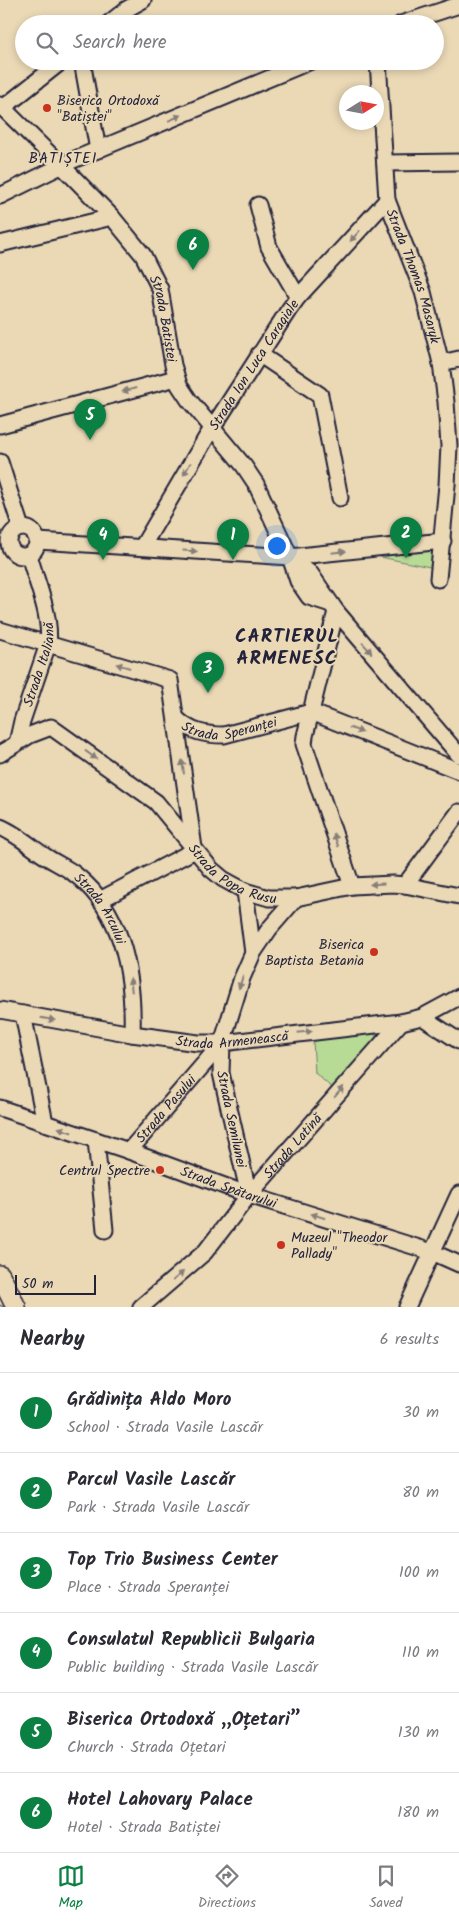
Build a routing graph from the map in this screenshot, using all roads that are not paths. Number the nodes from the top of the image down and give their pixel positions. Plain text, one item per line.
1 (143, 0) edge
2 (456, 5) edge
3 (119, 15) edge
4 (427, 15) edge
5 (50, 70) edge
6 (84, 70) edge
7 (289, 70) edge
8 (379, 70) edge
9 (2, 106) edge
10 (98, 150) junction
11 (459, 162) edge
12 (385, 163) junction
13 (62, 165) junction
14 (0, 196) edge
15 (388, 200) junction
16 (258, 205) dead end
17 (112, 217) junction
18 (0, 244) edge
19 (298, 297) junction
20 (259, 354) junction
21 (459, 359) edge
22 (441, 363) junction
23 (176, 378) junction
24 (0, 425) edge
25 (213, 428) junction
26 (0, 462) edge
27 (340, 498) dead end
28 (21, 528) junction
29 (38, 541) junction
30 (443, 541) junction
31 (5, 546) edge
32 (142, 548) junction
33 (29, 555) junction
34 (290, 557) junction
35 (438, 579) dead end
36 (333, 608) junction
37 (0, 630) edge
38 (48, 644) junction
39 (311, 712) junction
40 (176, 718) junction
41 (17, 743) junction
42 (0, 754) edge
43 (459, 755) edge
44 (459, 771) edge
45 (186, 790) junction
46 (156, 802) junction
47 (459, 812) edge
48 (0, 828) edge
49 (195, 850) junction
50 (405, 884) junction
51 (352, 886) junction
52 (245, 891) junction
53 (459, 896) edge
54 (296, 898) junction
55 (100, 900) junction
56 (252, 954) junction
57 (459, 997) edge
58 (0, 1010) edge
59 (23, 1014) junction
60 (422, 1017) junction
61 (401, 1022) junction
62 (132, 1034) junction
63 (459, 1041) edge
64 (222, 1043) junction
65 (0, 1108) edge
66 (45, 1123) junction
67 (96, 1140) junction
68 (129, 1151) junction
69 (459, 1194) edge
70 (249, 1195) junction
71 (105, 1230) dead end
72 (432, 1252) junction
73 (459, 1264) edge
74 (0, 1275) edge
75 (16, 1307) edge
76 (141, 1307) edge
77 (407, 1307) edge

1 - 3 street
2 - 4 street
5 - 9 street
6 - 10 street
10 -> 7 street
8 - 12 street, Strada Thomas Masaryk
9 - 13 street, Strada Batiștei
10 - 13 street
11 - 12 street
12 - 15 street, Strada Thomas Masaryk
13 - 14 street
13 - 17 street, Strada Batiștei
15 -> 19 street, Strada Ion Luca Caragiale
15 - 22 street, Strada Thomas Masaryk
16 - 19 street
17 - 18 street
17 - 23 street, Strada Batiștei
19 - 20 street, Strada Ion Luca Caragiale
20 - 25 street, Strada Ion Luca Caragiale
20 - 27 street
21 - 22 street
22 - 30 street, Strada Thomas Masaryk
23 -> 24 street
23 - 25 street, Strada Batiștei
25 -> 32 street, Strada Ion Luca Caragiale
25 - 34 street, Strada Batiștei
26 - 28 street
28 - 29 street
28 - 31 street
29 - 32 street
29 - 33 street
34 -> 30 street
30 - 35 street, Strada Thomas Masaryk
31 - 33 street
32 -> 34 street
33 - 38 street, Strada Italiană
34 - 36 street, Strada Batiștei
36 - 39 street
36 -> 43 street, Strada Batiștei
37 - 38 street, Strada Speranței
40 -> 38 street, Strada Speranței
38 - 41 street, Strada Italiană
39 - 40 street, Strada Speranței
39 -> 44 street
51 -> 39 street
45 -> 40 street
41 - 42 street
41 -> 46 street, Strada Popa Rusu
45 - 46 street
45 - 49 street
46 - 49 street, Strada Popa Rusu
47 - 50 street
48 - 55 street, Strada Arcului
49 - 52 street, Strada Popa Rusu
49 - 55 street
50 -> 51 street, Strada Popa Rusu
50 - 53 street, Strada Popa Rusu
51 - 54 street, Strada Popa Rusu
52 - 54 street, Strada Popa Rusu
52 - 56 street
54 - 56 street
62 -> 55 street, Strada Arcului
56 -> 64 street
57 - 60 street, Strada Armenească
58 - 59 street, Strada Armenească
59 -> 62 street, Strada Armenească
59 - 66 street
60 - 61 street, Strada Armenească
60 - 63 street
64 -> 61 street, Strada Armenească
70 -> 61 street, Strada Latină
62 - 64 street, Strada Armenească
64 - 68 street, Strada Pasului
64 - 70 street, Strada Semilunei
65 - 66 street, Strada Spătarului
67 -> 66 street, Strada Spătarului
67 - 68 street, Strada Spătarului
67 - 71 street
68 - 70 street, Strada Spătarului
69 - 72 street
72 -> 70 street, Strada Spătarului
76 -> 70 street, Strada Latină
72 - 73 street, Strada Spătarului
72 - 77 street
74 - 75 main road

